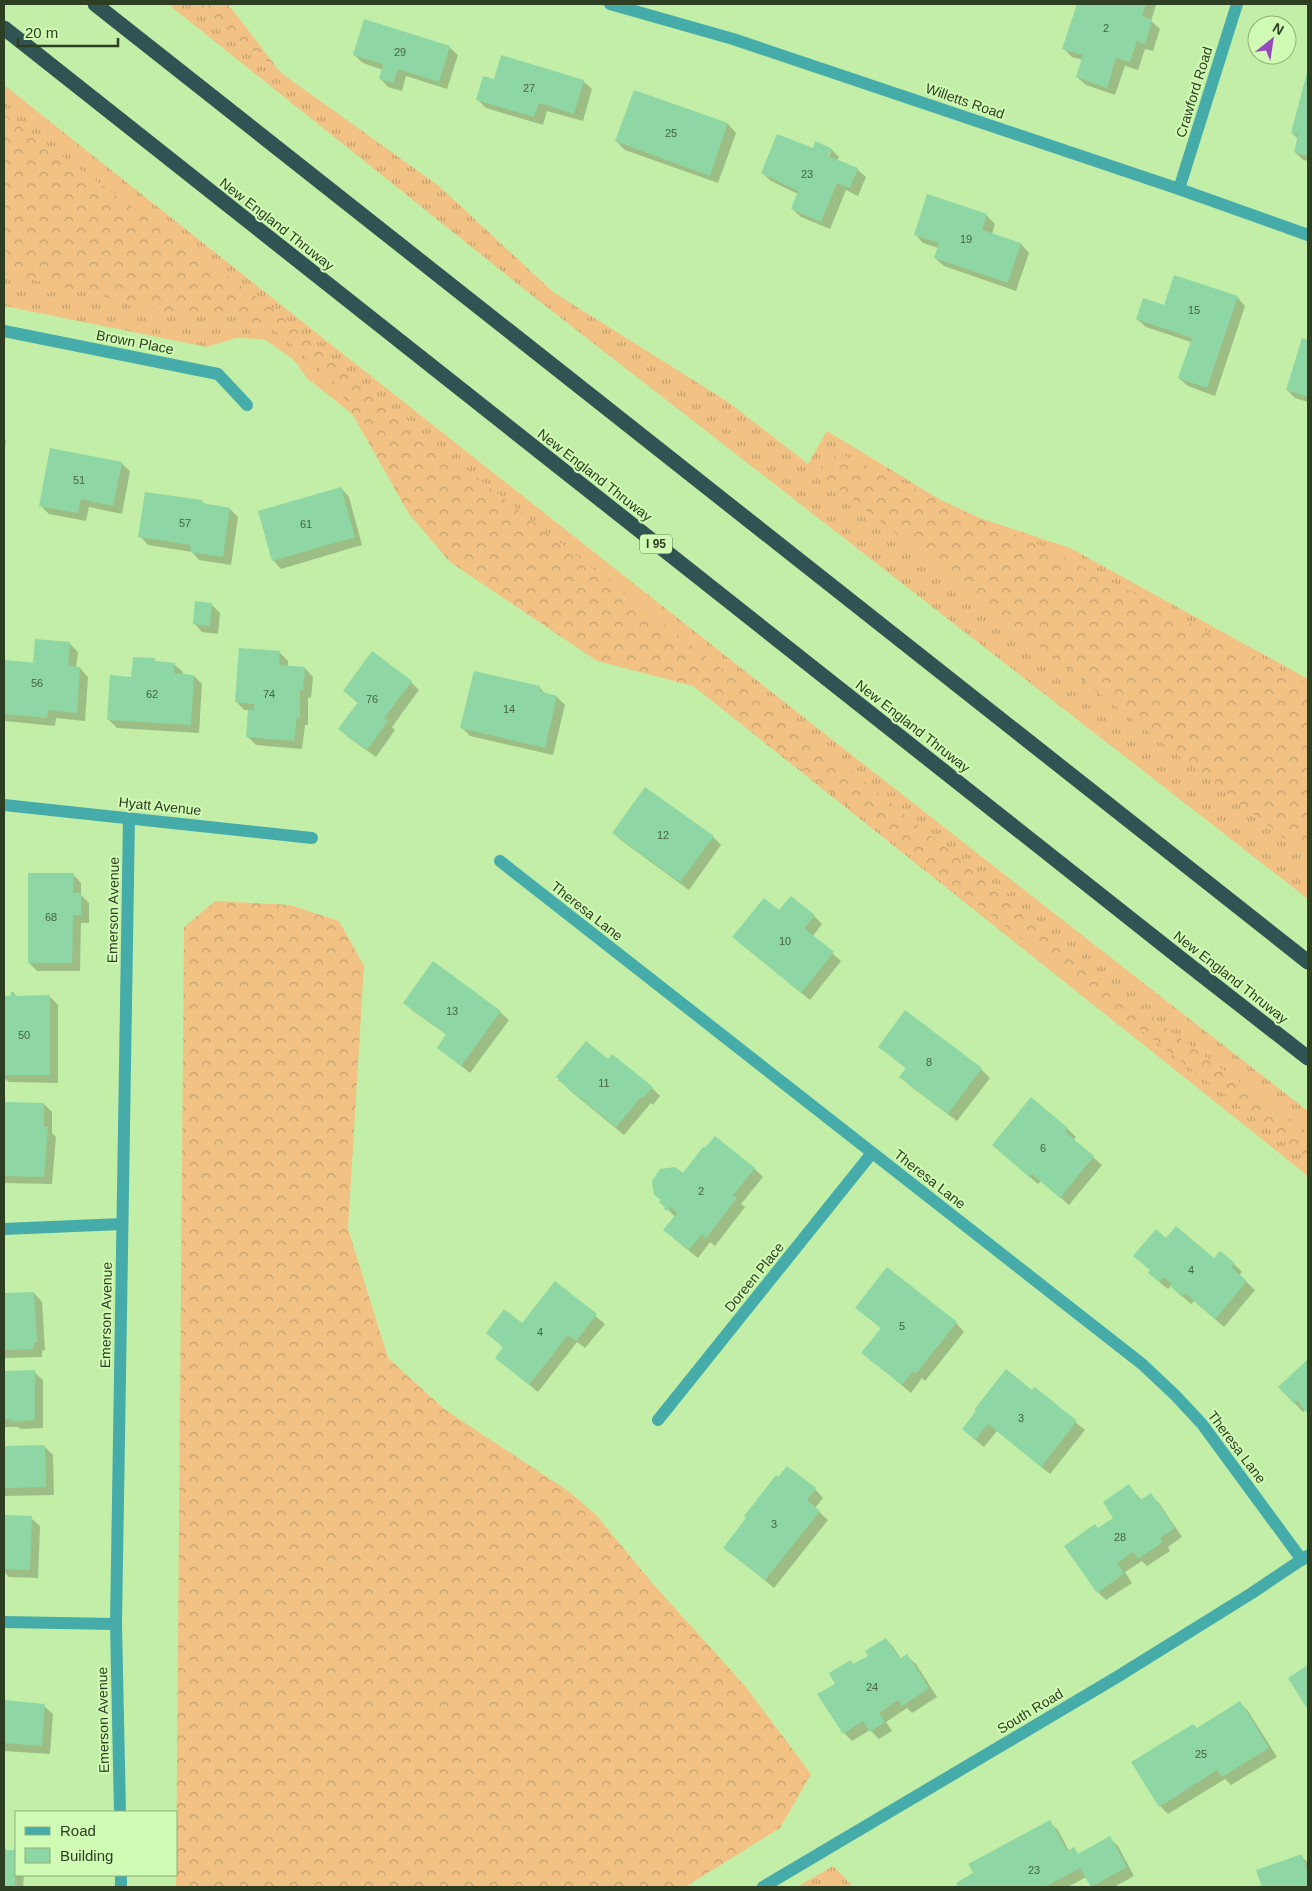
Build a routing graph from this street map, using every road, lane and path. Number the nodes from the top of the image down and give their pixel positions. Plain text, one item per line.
1 (95, 4) edge
2 (610, 4) edge
3 (1237, 4) edge
4 (4, 28) edge
5 (1179, 189) junction
6 (1308, 235) edge
7 (4, 331) edge
8 (247, 405) dead end
9 (4, 805) edge
10 (129, 818) junction
11 (312, 838) dead end
12 (500, 861) dead end
13 (1308, 962) edge
14 (1308, 1058) edge
15 (872, 1153) junction
16 (122, 1224) junction
17 (4, 1229) edge
18 (658, 1420) dead end
19 (1305, 1557) edge
20 (4, 1622) edge
21 (116, 1624) junction
22 (120, 1811) edge
23 (763, 1887) edge

1 - 13 highway
2 - 5 street, Willetts Road
3 - 5 street, Crawford Road
4 - 14 highway, New England Thruway / I 95
5 - 6 street, Willetts Road
7 - 8 street, Brown Place
9 - 10 street, Hyatt Avenue
10 - 11 street, Hyatt Avenue
10 - 16 street, Emerson Avenue
12 - 15 street, Theresa Lane
15 - 18 street, Doreen Place
15 - 19 street, Theresa Lane
16 - 17 street
16 - 21 street, Emerson Avenue
19 - 23 street, South Road
20 - 21 street
21 - 22 street, Emerson Avenue

